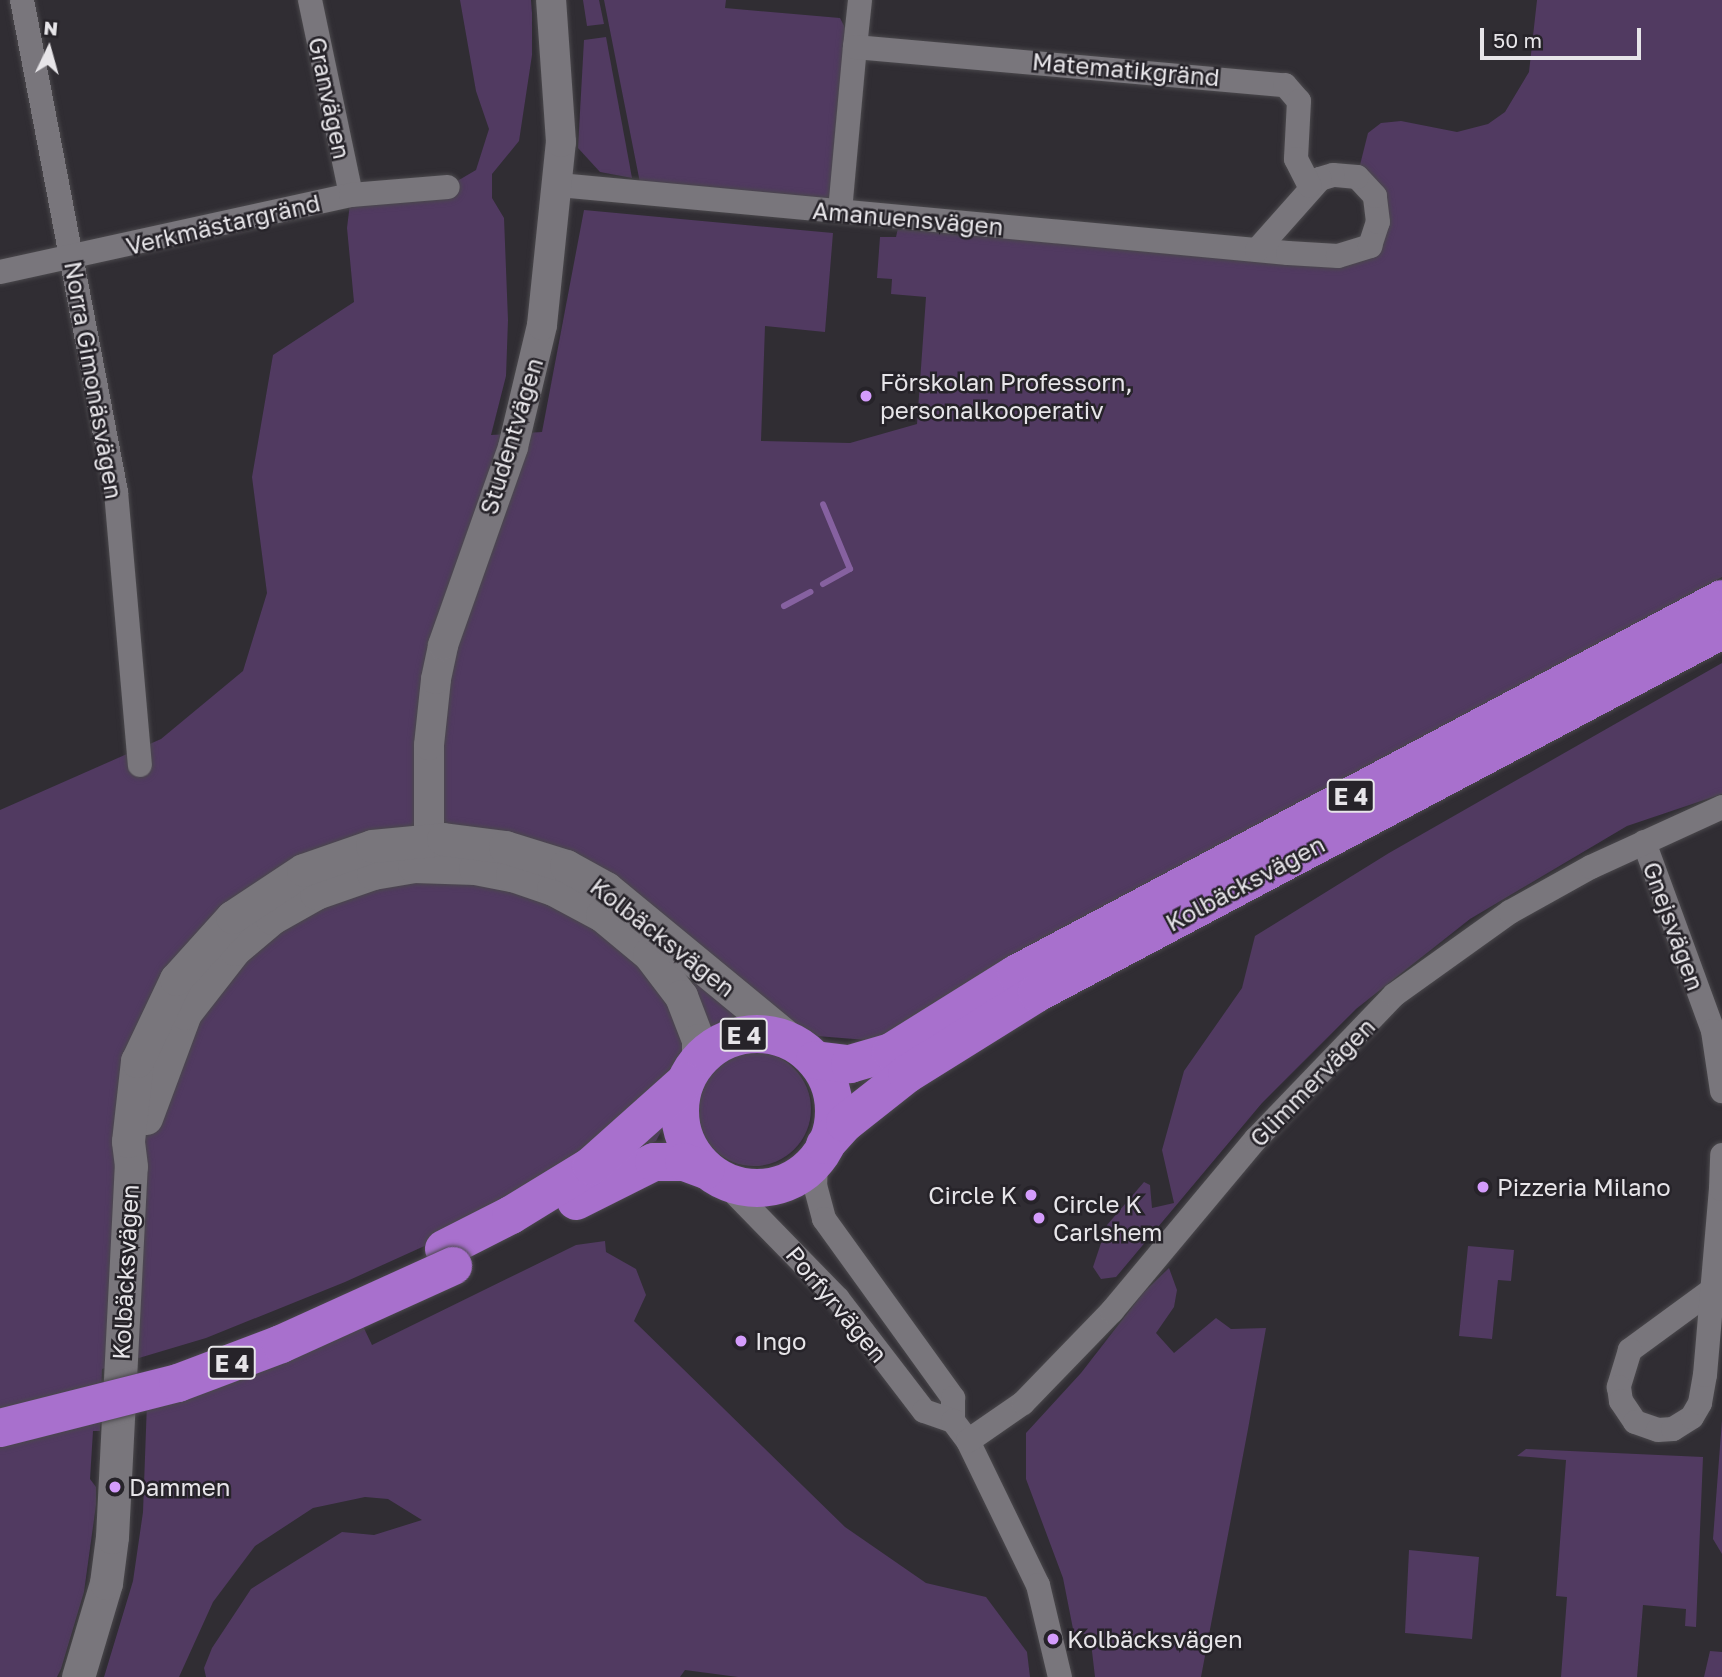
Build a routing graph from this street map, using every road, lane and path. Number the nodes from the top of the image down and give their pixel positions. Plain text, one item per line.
1 (22, 0) edge
2 (310, 0) edge
3 (551, 0) edge
4 (860, 0) edge
5 (855, 47) junction
6 (559, 185) junction
7 (1310, 186) junction
8 (447, 187) dead end
9 (351, 195) junction
10 (840, 211) junction
11 (1257, 250) junction
12 (72, 256) junction
13 (0, 272) edge
14 (1722, 599) edge
15 (1722, 630) edge
16 (140, 765) dead end
17 (1722, 807) edge
18 (1644, 842) junction
19 (429, 853) junction
20 (805, 1052) junction
21 (691, 1071) junction
22 (1722, 1091) edge
23 (821, 1153) junction
24 (1722, 1155) edge
25 (714, 1175) junction
26 (452, 1253) junction
27 (1712, 1290) junction
28 (0, 1408) edge
29 (0, 1428) edge
30 (961, 1431) junction
31 (78, 1677) edge
32 (1060, 1677) edge

1 - 12 street, Norra Gimonäsvägen
2 - 9 street, Granvägen
3 - 6 street, Studentvägen
4 - 5 street
5 - 7 street, Matematikgränd
5 - 10 street
6 - 10 street, Amanuensvägen
6 - 19 street, Studentvägen
7 - 11 street
7 - 11 street, Amanuensvägen
8 - 9 street, Verkmästargränd
9 - 12 street, Verkmästargränd
10 - 11 street, Amanuensvägen
12 - 13 street, Verkmästargränd
12 - 16 street, Norra Gimonäsvägen
14 - 20 highway, Kolbäcksvägen / E 4
15 - 23 highway, Kolbäcksvägen / E 4
17 - 18 street, Glimmervägen
18 - 22 street, Gnejsvägen
18 - 30 street, Glimmervägen
19 - 20 main road, Kolbäcksvägen
19 - 21 main road, Kolbäcksvägen
19 - 31 main road, Kolbäcksvägen
20 - 21 highway, E 4
20 - 23 highway
21 - 25 highway
21 - 26 highway, Kolbäcksvägen / E 4
23 - 25 highway, E 4
23 - 30 street, Porfyrvägen
24 - 27 street
25 - 26 highway, Kolbäcksvägen / E 4
25 - 30 street, Porfyrvägen
26 - 28 highway, Kolbäcksvägen / E 4
26 - 29 highway, Kolbäcksvägen / E 4, bridge
27 - 27 street
30 - 32 street, Porfyrvägen

